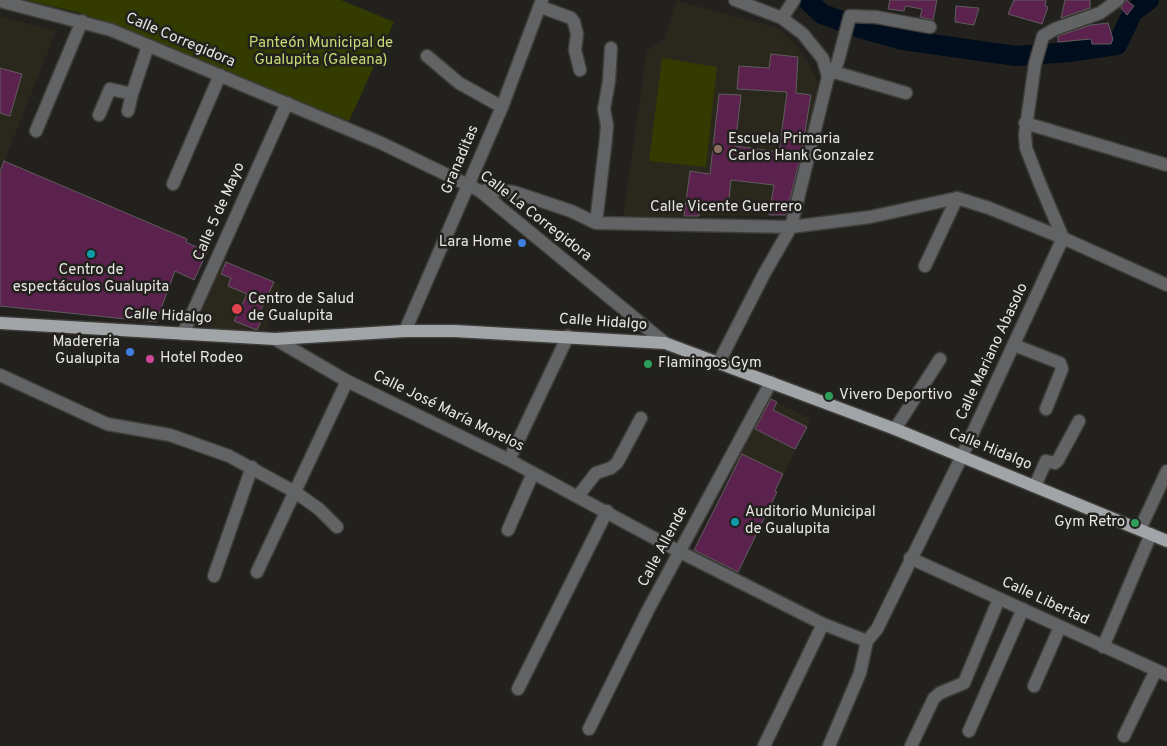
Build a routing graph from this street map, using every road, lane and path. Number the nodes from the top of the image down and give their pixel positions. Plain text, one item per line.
1 (736, 0) edge
2 (1118, 0) edge
3 (0, 1) edge
4 (794, 1) edge
5 (541, 4) edge
6 (782, 18) junction
7 (82, 21) junction
8 (930, 27) dead end
9 (148, 46) junction
10 (611, 48) dead end
11 (427, 56) dead end
12 (580, 70) dead end
13 (831, 74) junction
14 (220, 75) junction
15 (906, 92) dead end
16 (132, 94) junction
17 (287, 103) junction
18 (502, 107) junction
19 (128, 111) dead end
20 (99, 115) dead end
21 (1025, 123) junction
22 (36, 131) dead end
23 (1167, 166) edge
24 (173, 184) dead end
25 (468, 184) junction
26 (480, 191) junction
27 (957, 198) junction
28 (596, 223) junction
29 (792, 227) junction
30 (1063, 238) junction
31 (925, 266) dead end
32 (1167, 285) edge
33 (0, 323) edge
34 (405, 331) junction
35 (183, 334) junction
36 (568, 336) junction
37 (275, 340) junction
38 (665, 344) junction
39 (1014, 345) junction
40 (940, 360) dead end
41 (719, 362) junction
42 (0, 376) edge
43 (347, 381) junction
44 (771, 382) junction
45 (1046, 408) dead end
46 (641, 418) dead end
47 (1079, 421) dead end
48 (895, 429) junction
49 (962, 456) junction
50 (509, 460) junction
51 (252, 467) junction
52 (1167, 471) edge
53 (532, 473) junction
54 (1035, 486) junction
55 (295, 492) junction
56 (578, 496) junction
57 (607, 511) junction
58 (337, 527) dead end
59 (508, 530) dead end
60 (1145, 532) junction
61 (1167, 540) edge
62 (680, 552) junction
63 (910, 558) junction
64 (257, 572) dead end
65 (214, 576) dead end
66 (999, 598) junction
67 (1023, 609) junction
68 (823, 624) junction
69 (1060, 627) junction
70 (867, 641) junction
71 (1103, 647) junction
72 (1161, 672) edge
73 (1034, 686) dead end
74 (518, 689) dead end
75 (588, 729) dead end
76 (969, 731) dead end
77 (1124, 736) dead end
78 (764, 746) edge
79 (829, 746) edge
80 (912, 746) edge

1 - 6 street
2 - 21 street
3 - 7 street, Calle Corregidora
4 - 6 street
5 - 12 street
5 - 18 street, Granaditas
6 - 13 street
7 - 9 street, Calle Corregidora
7 - 22 street
8 - 13 street
9 - 14 street, Calle Corregidora
9 - 16 street
10 - 28 street
11 - 18 street
13 - 15 street
13 - 29 street
14 - 17 street, Calle Corregidora
14 - 24 street
16 - 19 street
16 - 20 street
17 - 25 street, Calle La Corregidora
17 - 35 street, Calle 5 de Mayo
18 - 25 street, Granaditas
21 - 23 street
21 - 30 street
25 - 26 street, Calle La Corregidora
25 - 34 street, Granaditas
26 - 28 street, Calle Vicente Guerrero
26 - 38 street, Calle La Corregidora
27 - 29 street, Calle Vicente Guerrero
27 - 30 street, Calle Vicente Guerrero
27 - 31 street
28 - 29 street, Calle Vicente Guerrero
29 - 41 street
30 - 32 street, Calle Vicente Guerrero
30 - 39 street, Calle Mariano Abasolo
33 - 35 main road, Calle Hidalgo
34 - 36 main road, Calle Hidalgo
34 - 37 main road, Calle Hidalgo
35 - 37 main road, Calle Hidalgo
36 - 38 main road, Calle Hidalgo
36 - 50 street
37 - 43 street, Calle José María Morelos
38 - 41 main road, Calle Hidalgo
39 - 45 street
39 - 49 street, Calle Mariano Abasolo
40 - 48 street
41 - 44 main road, Calle Hidalgo
42 - 51 street
43 - 50 street, Calle José María Morelos
43 - 55 street
44 - 48 main road, Calle Hidalgo
44 - 62 street, Calle Allende
46 - 56 street
47 - 54 street
48 - 49 main road, Calle Hidalgo
49 - 54 main road, Calle Hidalgo
49 - 63 street, Calle Mariano Abasolo
50 - 53 street, Calle José María Morelos
51 - 55 street
51 - 65 street
52 - 60 street
53 - 56 street, Calle José María Morelos
53 - 59 street
54 - 60 main road, Calle Hidalgo
55 - 58 street
55 - 64 street
56 - 57 street, Calle José María Morelos
57 - 62 street, Calle José María Morelos
57 - 74 street
60 - 61 main road, Calle Hidalgo
60 - 71 street
62 - 68 street, Calle José María Morelos
62 - 75 street, Calle Allende
63 - 66 street, Calle Libertad
63 - 70 street, Calle Mariano Abasolo
66 - 67 street, Calle Libertad
66 - 80 street
67 - 69 street, Calle Libertad
67 - 76 street
68 - 70 street, Calle José María Morelos
68 - 78 street
69 - 71 street, Calle Libertad
69 - 73 street
70 - 79 street, Calle Mariano Abasolo
71 - 72 street, Calle Libertad
72 - 77 street

